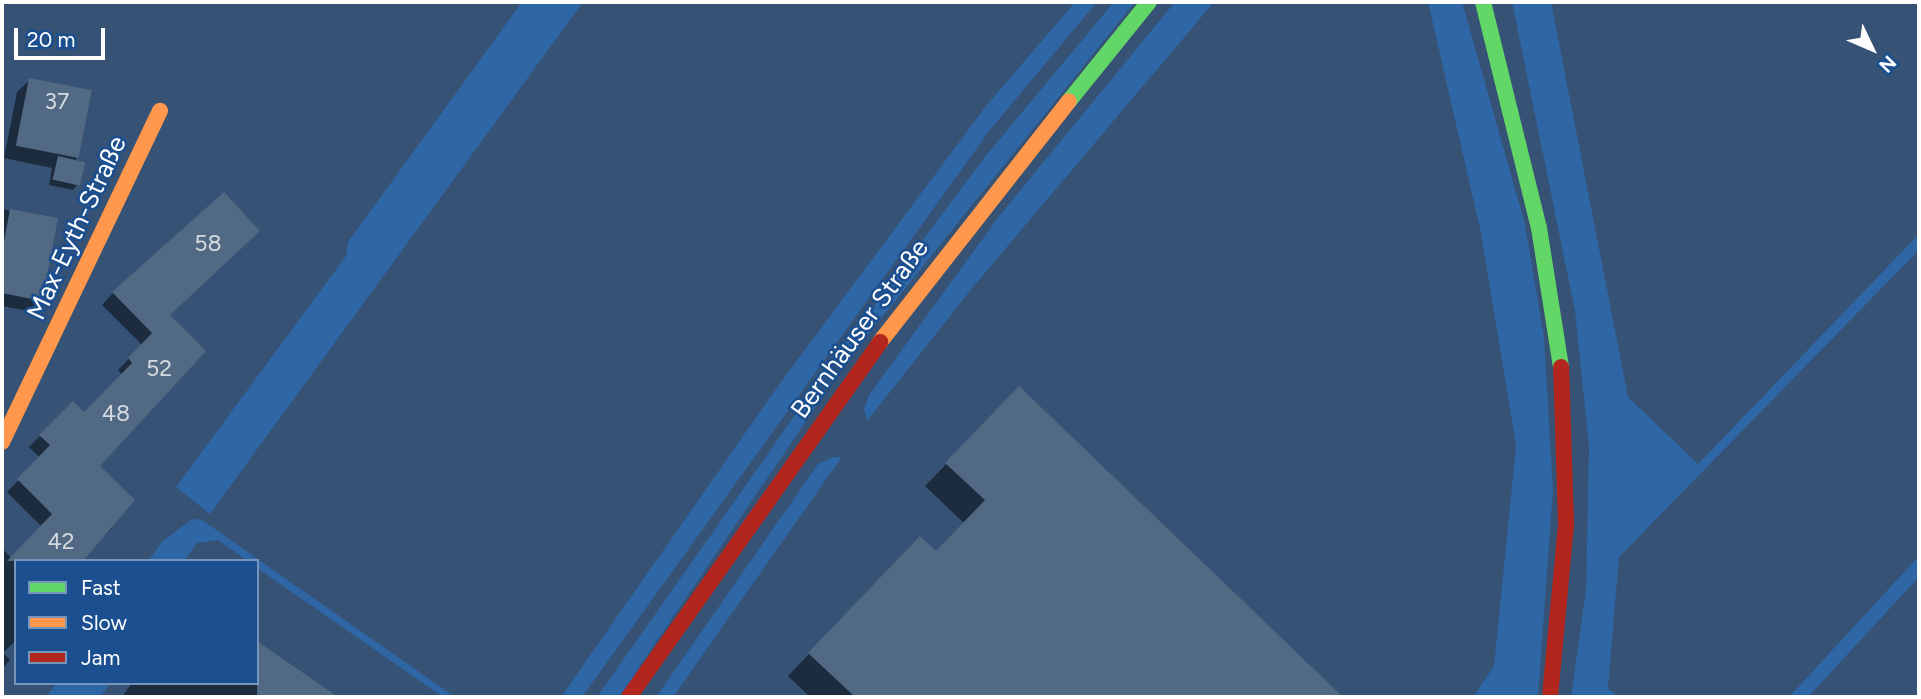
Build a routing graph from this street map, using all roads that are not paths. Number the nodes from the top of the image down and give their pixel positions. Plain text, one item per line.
1 (1149, 2) edge
2 (1483, 2) edge
3 (160, 111) dead end
4 (2, 442) edge
5 (629, 697) edge
6 (1550, 697) edge

1 - 5 street, Bernhäuser Straße
2 - 6 street
3 - 4 street, Max-Eyth-Straße

